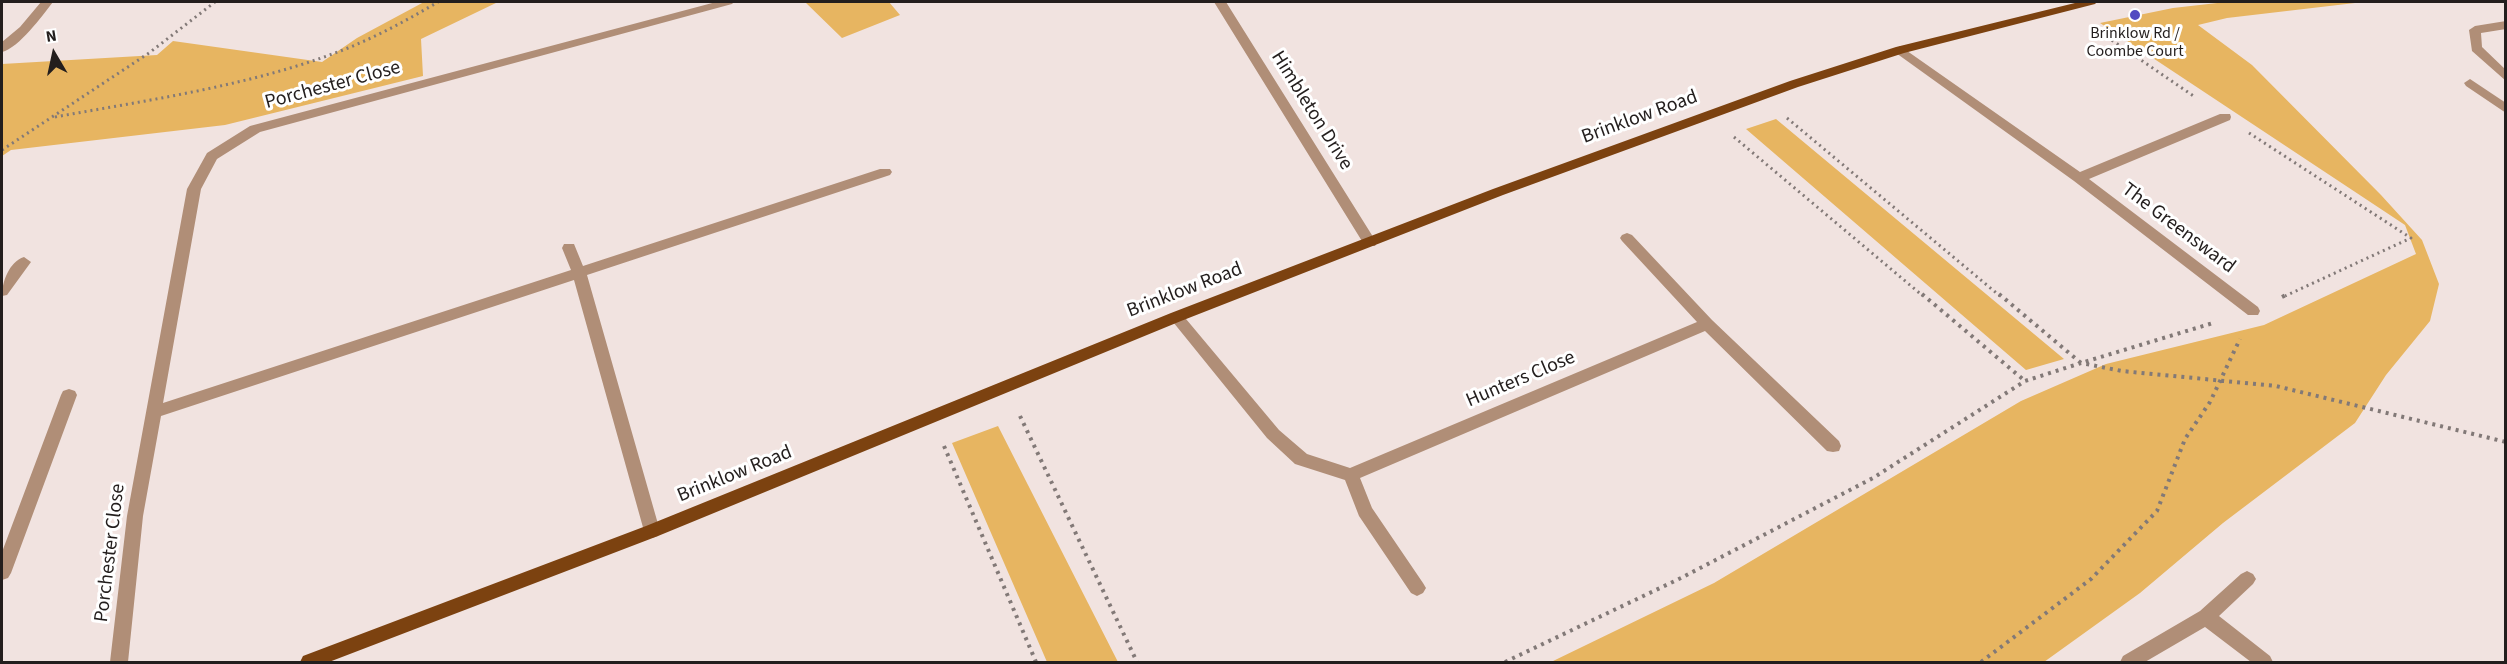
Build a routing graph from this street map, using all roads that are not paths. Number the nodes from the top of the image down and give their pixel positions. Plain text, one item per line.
1 (47, 2) edge
2 (728, 2) edge
3 (1220, 2) edge
4 (2091, 2) edge
5 (2505, 25) edge
6 (2, 48) edge
7 (1900, 50) junction
8 (2505, 76) edge
9 (2470, 83) dead end
10 (2505, 109) edge
11 (2225, 117) road end
12 (885, 172) dead end
13 (2079, 178) junction
14 (1627, 237) dead end
15 (1370, 243) junction
16 (569, 248) dead end
17 (24, 262) dead end
18 (579, 273) junction
19 (2, 291) edge
20 (2253, 311) road end
21 (1176, 317) junction
22 (1707, 324) junction
23 (69, 395) dead end
24 (152, 413) junction
25 (1833, 446) dead end
26 (1351, 475) junction
27 (652, 531) junction
28 (2, 573) edge
29 (2247, 579) dead end
30 (1417, 588) dead end
31 (2206, 617) junction
32 (119, 663) edge
33 (309, 663) edge
34 (2129, 663) edge
35 (2264, 663) edge

1 - 6 street
2 - 24 street, Porchester Close
3 - 15 street, Himbleton Drive
4 - 7 main road, Brinklow Road
5 - 8 street
7 - 13 street, The Greensward
7 - 15 main road, Brinklow Road
9 - 10 street
11 - 13 street, The Greensward
12 - 18 street
13 - 20 street, The Greensward
14 - 22 street
15 - 21 main road, Brinklow Road
16 - 18 street
17 - 19 street
18 - 24 street
18 - 27 street
21 - 26 street
21 - 27 main road, Brinklow Road
22 - 25 street
22 - 26 street, Hunters Close
23 - 28 street
24 - 32 street, Porchester Close
26 - 30 street
27 - 33 main road, Brinklow Road
29 - 31 street
31 - 34 street
31 - 35 street

